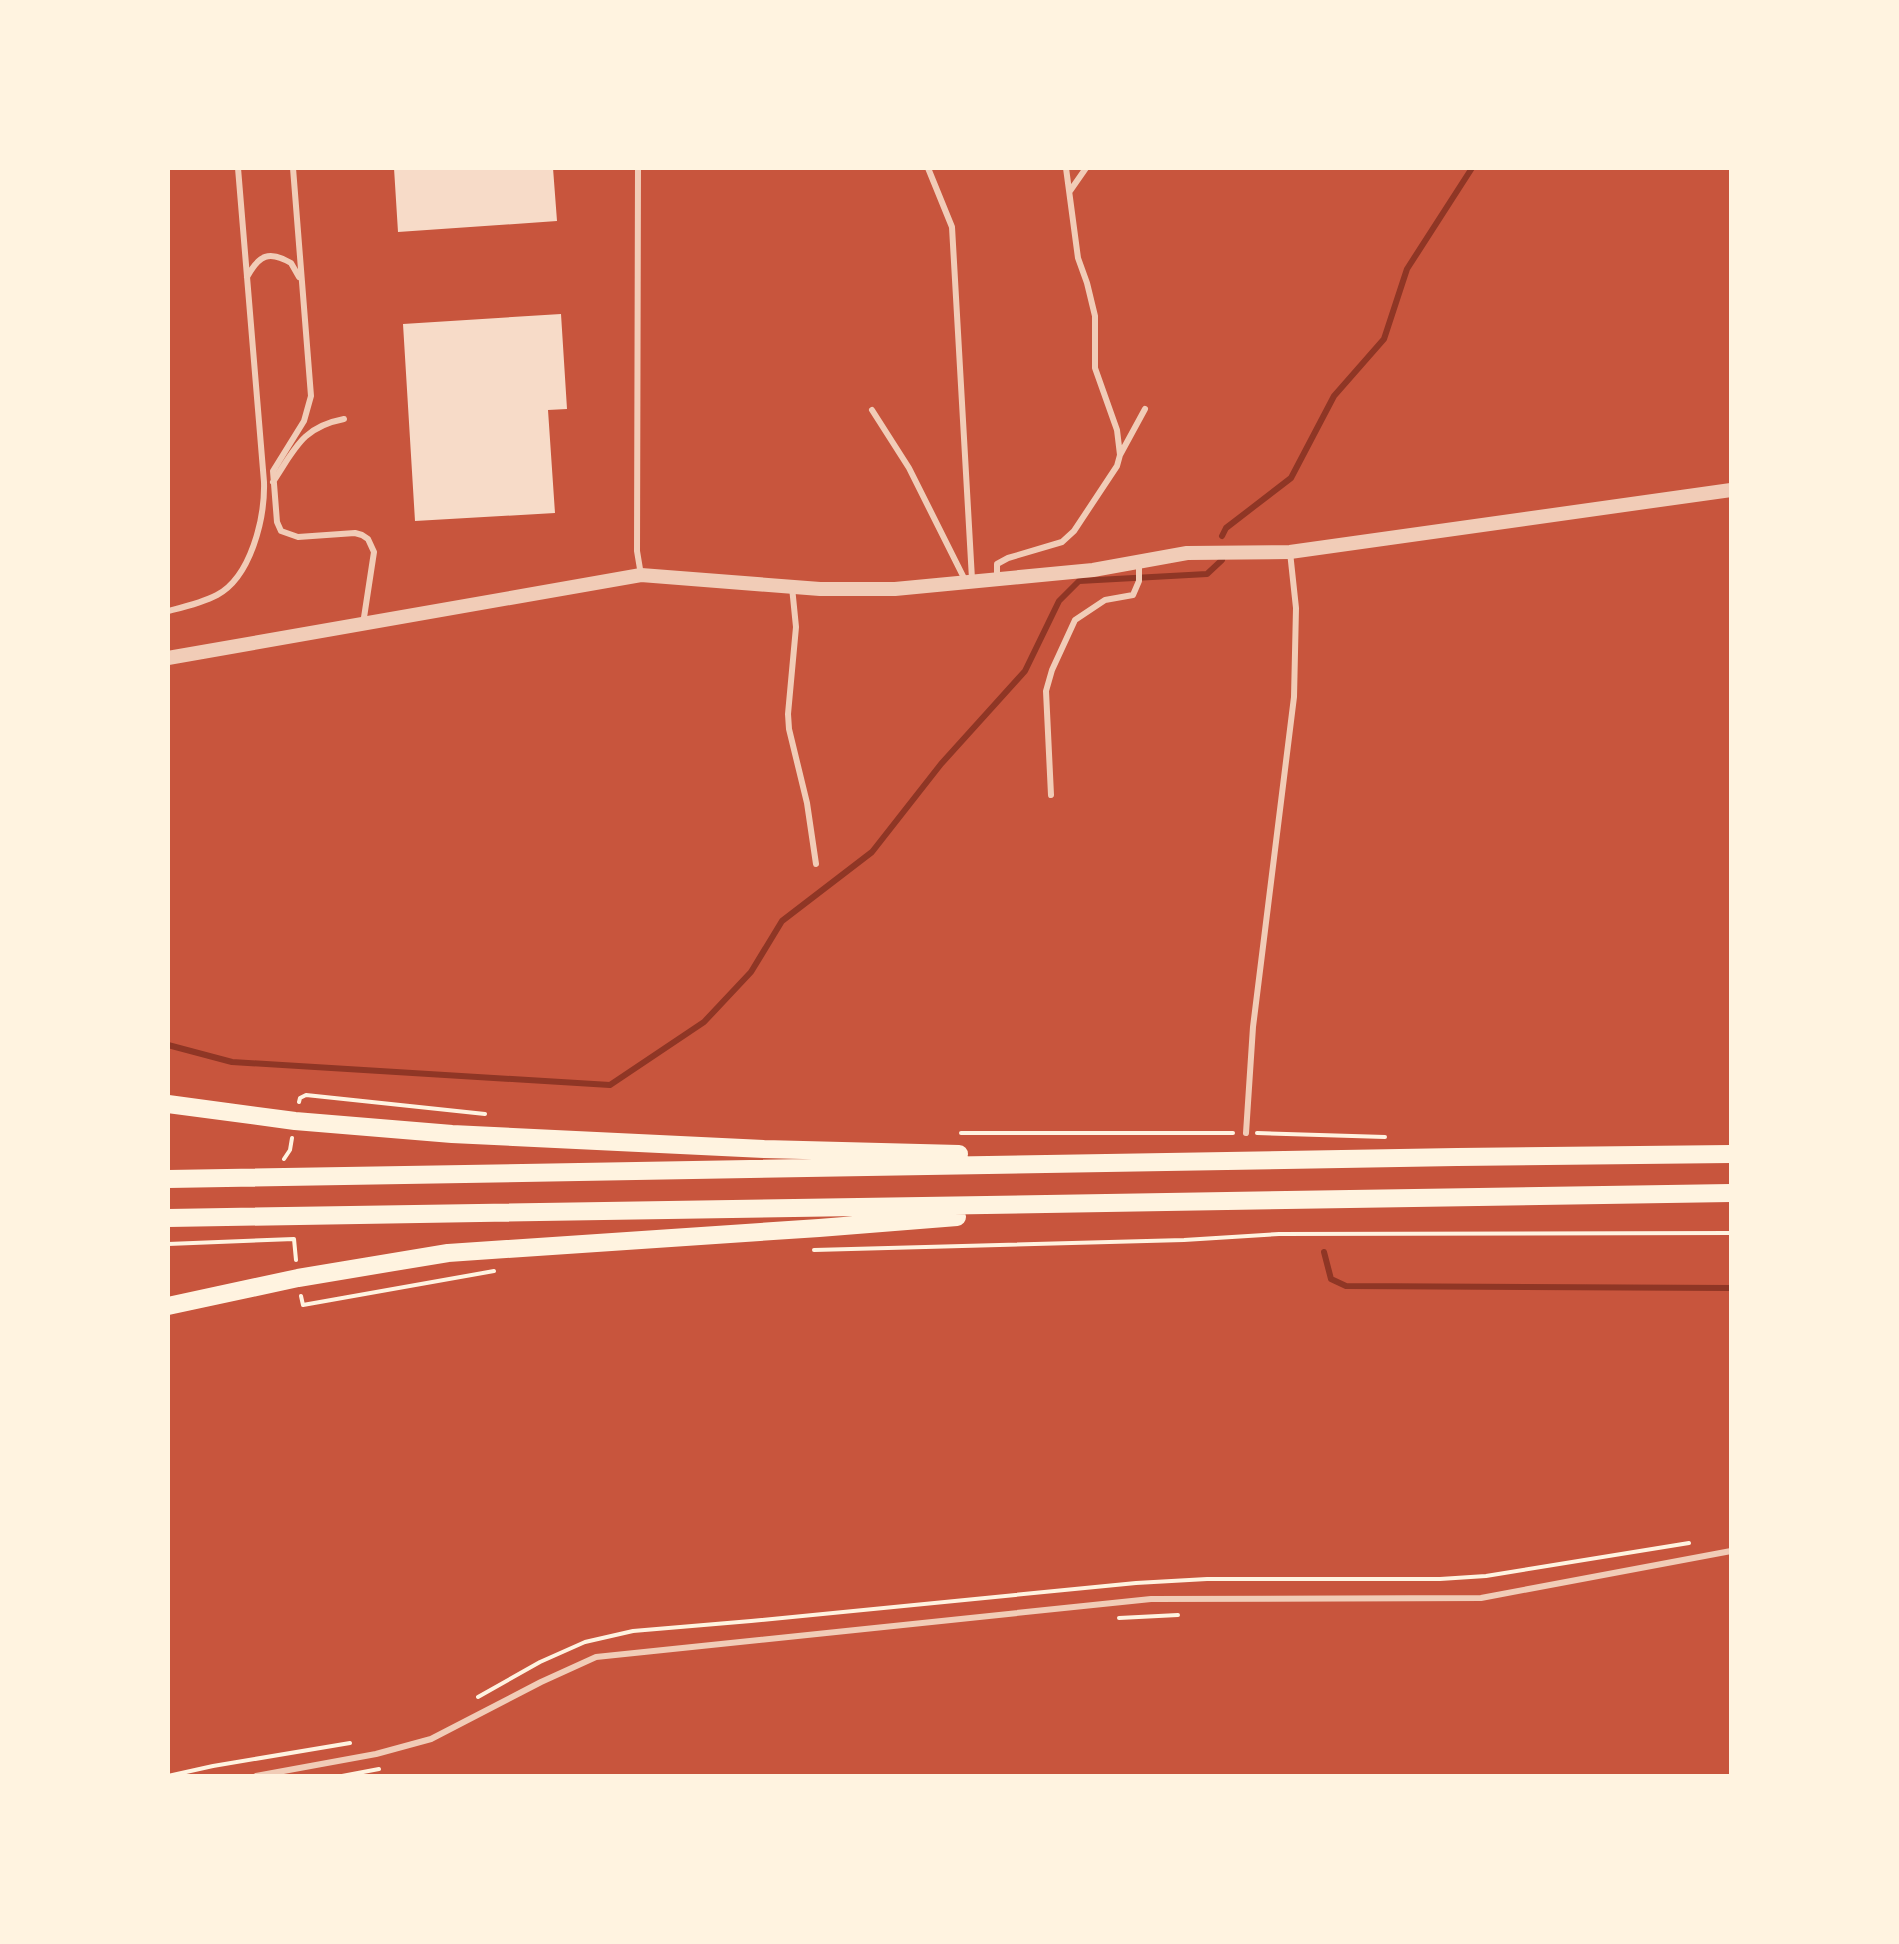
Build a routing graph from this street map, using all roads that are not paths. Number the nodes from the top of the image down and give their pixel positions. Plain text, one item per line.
1 (238, 168) edge
2 (293, 168) edge
3 (638, 168) edge
4 (928, 168) edge
5 (1066, 168) edge
6 (1086, 168) edge
7 (1070, 191) junction
8 (247, 277) junction
9 (301, 284) junction
10 (1145, 409) dead end
11 (872, 410) dead end
12 (344, 419) dead end
13 (1120, 455) junction
14 (272, 482) junction
15 (1731, 490) edge
16 (1290, 552) junction
17 (1139, 562) junction
18 (641, 575) junction
19 (997, 579) junction
20 (969, 582) junction
21 (792, 587) junction
22 (168, 611) edge
23 (363, 624) junction
24 (168, 658) edge
25 (1051, 795) dead end
26 (816, 864) dead end
27 (168, 1104) edge
28 (1246, 1133) road end
29 (1731, 1154) edge
30 (1245, 1161) junction
31 (168, 1179) edge
32 (1731, 1193) edge
33 (1119, 1203) junction
34 (168, 1218) edge
35 (168, 1306) edge
36 (1731, 1551) edge
37 (256, 1776) edge

1 - 8 lane
2 - 9 lane
3 - 18 lane
4 - 20 lane
5 - 7 lane
6 - 7 lane
7 - 13 lane
8 - 9 lane
8 - 22 lane
9 - 14 lane
10 - 13 lane
11 - 20 lane
12 - 14 lane
13 - 19 lane
14 - 23 lane
15 - 16 street
16 - 17 street
16 - 28 lane
17 - 19 street
17 - 25 lane
18 - 21 street
18 - 23 street
19 - 20 street
20 - 21 street
21 - 26 lane
23 - 24 street
27 - 30 highway
29 - 30 highway
30 - 31 highway
32 - 33 highway
33 - 34 highway
33 - 35 highway
36 - 37 lane

